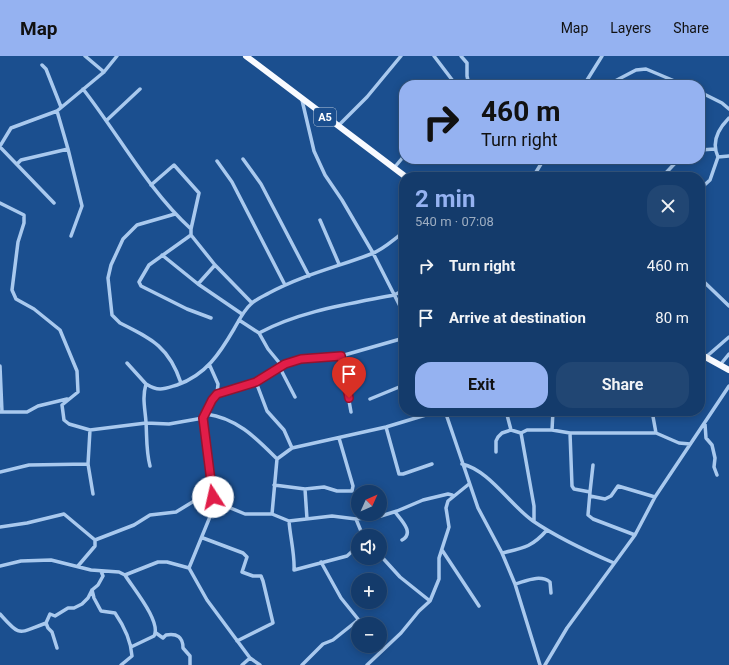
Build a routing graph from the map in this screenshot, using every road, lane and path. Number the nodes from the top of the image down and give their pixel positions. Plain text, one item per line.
1 (85, 56) edge
2 (117, 56) edge
3 (246, 56) edge
4 (401, 56) edge
5 (434, 56) edge
6 (461, 56) edge
7 (602, 56) edge
8 (42, 65) dead end
9 (104, 72) junction
10 (452, 80) edge
11 (468, 80) edge
12 (587, 80) edge
13 (617, 80) edge
14 (672, 80) edge
15 (83, 89) junction
16 (140, 89) dead end
17 (705, 94) edge
18 (302, 100) junction
19 (61, 107) junction
20 (729, 109) edge
21 (57, 111) junction
22 (729, 118) edge
23 (107, 120) junction
24 (338, 126) junction
25 (0, 146) edge
26 (68, 149) junction
27 (715, 149) junction
28 (705, 150) edge
29 (729, 156) edge
30 (718, 157) junction
31 (243, 159) dead end
32 (218, 161) dead end
33 (399, 162) edge
34 (18, 163) junction
35 (674, 164) edge
36 (394, 168) junction
37 (399, 172) edge
38 (667, 172) edge
39 (705, 184) edge
40 (151, 185) junction
41 (54, 203) dead end
42 (0, 204) edge
43 (175, 214) junction
44 (320, 220) dead end
45 (191, 229) junction
46 (191, 235) junction
47 (399, 235) edge
48 (71, 236) dead end
49 (373, 253) junction
50 (162, 255) junction
51 (339, 264) junction
52 (215, 265) junction
53 (309, 276) junction
54 (705, 283) edge
55 (198, 284) junction
56 (285, 284) junction
57 (399, 292) edge
58 (394, 295) junction
59 (252, 303) junction
60 (399, 304) edge
61 (729, 306) edge
62 (242, 314) junction
63 (211, 318) dead end
64 (239, 320) junction
65 (259, 333) junction
66 (729, 337) edge
67 (399, 339) edge
68 (729, 354) edge
69 (341, 356) junction
70 (706, 357) joint
71 (126, 363) dead end
72 (720, 365) junction
73 (0, 366) edge
74 (210, 366) junction
75 (281, 367) junction
76 (729, 370) edge
77 (256, 382) junction
78 (146, 384) junction
79 (181, 384) junction
80 (729, 386) edge
81 (399, 387) edge
82 (217, 394) junction
83 (295, 397) dead end
84 (370, 398) dead end
85 (70, 399) junction
86 (1, 412) edge
87 (351, 412) dead end
88 (205, 416) junction
89 (422, 416) edge
90 (447, 416) edge
91 (507, 416) edge
92 (553, 416) edge
93 (653, 416) edge
94 (146, 423) junction
95 (705, 424) junction
96 (386, 427) junction
97 (90, 430) junction
98 (511, 430) junction
99 (552, 430) junction
100 (521, 432) junction
101 (570, 433) junction
102 (656, 433) junction
103 (339, 438) junction
104 (690, 444) junction
105 (292, 448) junction
106 (496, 452) dead end
107 (277, 459) junction
108 (88, 464) junction
109 (432, 464) dead end
110 (462, 464) junction
111 (593, 465) dead end
112 (150, 466) dead end
113 (0, 472) edge
114 (717, 475) dead end
115 (469, 484) junction
116 (274, 485) junction
117 (305, 489) junction
118 (93, 494) dead end
119 (590, 494) junction
120 (452, 495) junction
121 (213, 497) junction
122 (655, 497) junction
123 (216, 502) junction
124 (395, 512) junction
125 (272, 514) junction
126 (387, 514) edge
127 (351, 518) edge
128 (307, 519) junction
129 (289, 520) junction
130 (534, 521) junction
131 (0, 527) edge
132 (547, 530) junction
133 (635, 535) junction
134 (203, 538) junction
135 (95, 540) junction
136 (402, 540) dead end
137 (442, 550) junction
138 (351, 552) edge
139 (502, 552) junction
140 (321, 562) junction
141 (387, 563) edge
142 (614, 563) junction
143 (0, 566) edge
144 (78, 566) junction
145 (189, 568) junction
146 (101, 571) junction
147 (125, 575) junction
148 (515, 584) junction
149 (92, 590) junction
150 (551, 593) dead end
151 (430, 601) junction
152 (479, 606) dead end
153 (0, 614) edge
154 (356, 617) edge
155 (46, 623) junction
156 (351, 626) edge
157 (156, 633) junction
158 (237, 640) junction
159 (387, 646) edge
160 (131, 647) junction
161 (56, 648) dead end
162 (380, 653) edge
163 (250, 658) junction
164 (123, 664) edge
165 (190, 665) edge
166 (242, 665) edge
167 (260, 665) edge
168 (302, 665) edge
169 (367, 665) edge
170 (540, 665) edge
171 (545, 665) edge

1 - 9 street
2 - 9 street
3 - 18 highway, A5
4 - 24 street
5 - 10 street
6 - 11 street
7 - 12 street
8 - 19 street
9 - 15 street
13 - 14 street
15 - 19 street
15 - 23 street
16 - 23 street
17 - 20 street
18 - 24 highway, A5
18 - 49 street
19 - 21 street
21 - 25 street
21 - 26 street
22 - 27 street
23 - 40 street
24 - 36 highway, A5
25 - 34 street
26 - 34 street
26 - 48 street
27 - 28 street
27 - 30 street
29 - 30 street
30 - 39 street
31 - 53 street
32 - 56 street
33 - 36 street
34 - 41 street
35 - 38 street
36 - 37 highway, A5
40 - 43 street
40 - 45 street
42 - 85 street
43 - 45 street
43 - 79 street
44 - 51 street
45 - 46 street
46 - 50 street
46 - 52 street
47 - 49 street
49 - 51 street
49 - 58 street
50 - 55 street
50 - 63 street
51 - 53 street
52 - 55 street
52 - 59 street
53 - 56 street
54 - 61 street
55 - 62 street
56 - 59 street
57 - 58 street
58 - 60 street
58 - 65 street
59 - 62 street
62 - 64 street
64 - 65 street
64 - 74 street
65 - 75 street
66 - 70 street
67 - 69 street
68 - 72 street
69 - 75 street
69 - 87 street
70 - 72 highway
71 - 78 street
72 - 76 highway
73 - 86 street
74 - 79 street
74 - 82 street
75 - 77 street
75 - 83 street
77 - 82 street
77 - 105 street
78 - 79 street
78 - 94 street
80 - 95 street
81 - 84 street
82 - 88 street
85 - 86 street
85 - 97 street
88 - 94 street
88 - 107 street
88 - 121 street
89 - 96 street
90 - 110 street
91 - 98 street
92 - 99 street
93 - 102 street
94 - 97 street
94 - 112 street
95 - 104 street
95 - 114 street
96 - 103 street
96 - 109 street
97 - 108 street
98 - 100 street
98 - 106 street
99 - 100 street
99 - 101 street
100 - 130 street
101 - 102 street
101 - 119 street
102 - 104 street
103 - 105 street
103 - 117 street
104 - 122 street
105 - 107 street
107 - 116 street
108 - 113 street
108 - 118 street
110 - 115 street
110 - 130 street
111 - 119 street
115 - 120 street
115 - 139 street
116 - 117 street
116 - 125 street
117 - 128 street
119 - 122 street
119 - 133 street
120 - 124 street
120 - 137 street
121 - 123 street
121 - 135 street
122 - 133 street
123 - 125 street
123 - 134 street
124 - 126 street
124 - 136 street
125 - 129 street
127 - 128 street
128 - 129 street
129 - 140 street
130 - 132 street
131 - 135 street
132 - 139 street
132 - 142 street
133 - 142 street
134 - 145 street
134 - 158 street
135 - 144 street
137 - 151 street
137 - 152 street
138 - 140 street
139 - 148 street
140 - 154 street
141 - 151 street
142 - 171 street
143 - 144 street
144 - 146 street
145 - 147 street
145 - 158 street
146 - 147 street
146 - 149 street
147 - 157 street
148 - 150 street
148 - 170 street
149 - 155 street
149 - 160 street
151 - 159 street
153 - 155 street
155 - 161 street
156 - 168 street
157 - 160 street
157 - 165 street
158 - 163 street
160 - 164 street
162 - 169 street
163 - 166 street
163 - 167 street

